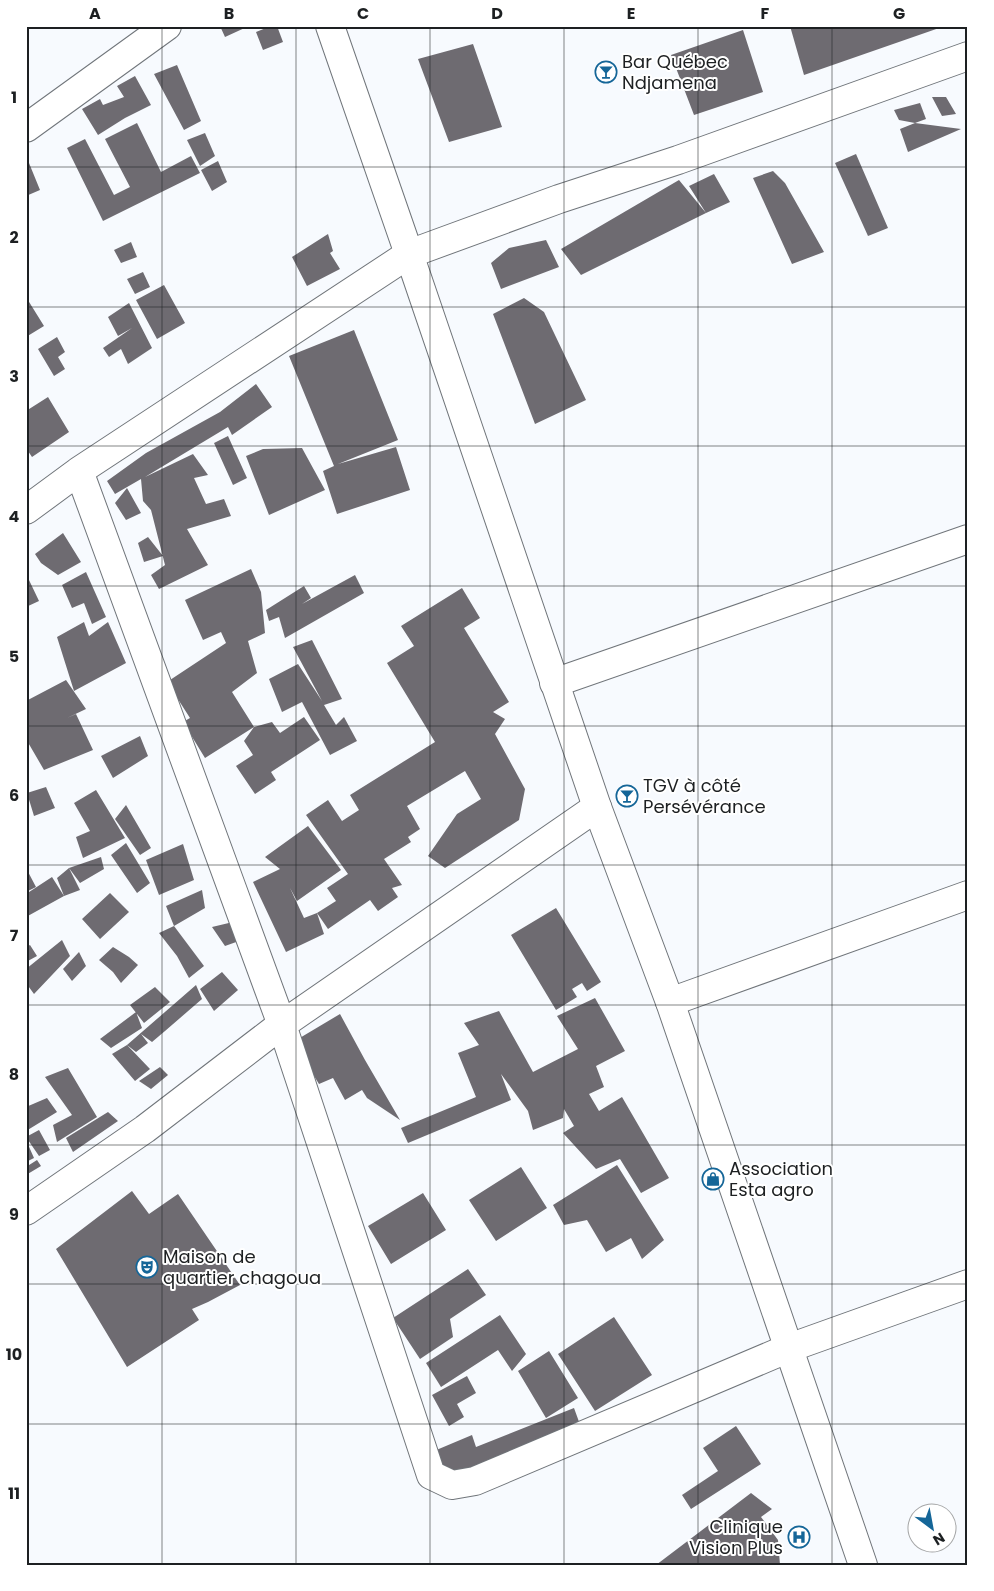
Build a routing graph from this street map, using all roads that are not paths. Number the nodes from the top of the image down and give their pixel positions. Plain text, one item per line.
1 (167, 26) edge
2 (330, 26) edge
3 (968, 56) edge
4 (26, 128) edge
5 (410, 254) junction
6 (79, 471) junction
7 (26, 510) edge
8 (968, 539) edge
9 (554, 683) junction
10 (597, 807) junction
11 (968, 895) edge
12 (670, 1002) junction
13 (282, 1025) junction
14 (26, 1211) edge
15 (968, 1284) edge
16 (789, 1348) junction
17 (863, 1565) edge

1 - 4 street
2 - 5 street
3 - 5 street
5 - 6 street
5 - 9 street
6 - 7 street
6 - 13 street
8 - 9 street
9 - 10 street
10 - 12 street
10 - 13 street
11 - 12 street
12 - 16 street
13 - 14 street
13 - 16 street
15 - 16 street
16 - 17 street

